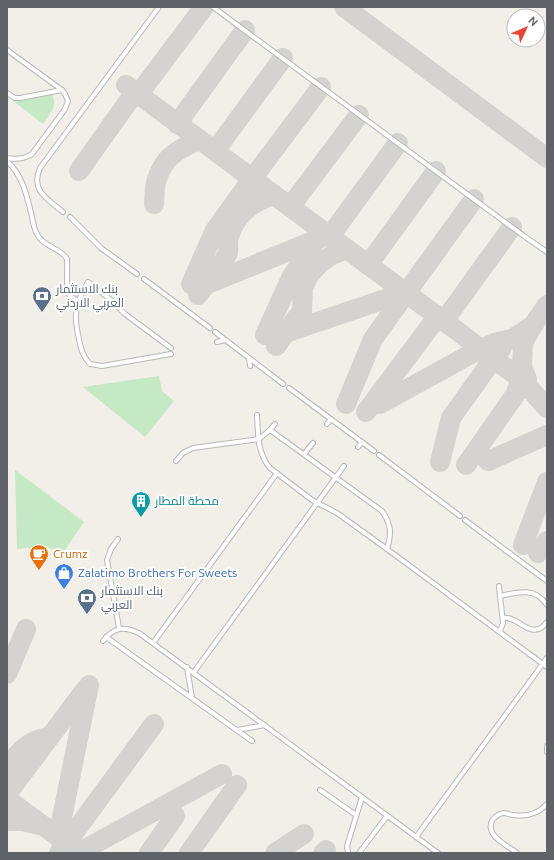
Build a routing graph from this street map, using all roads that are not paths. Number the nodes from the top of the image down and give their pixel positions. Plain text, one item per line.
1 (159, 7) edge
2 (213, 7) edge
3 (7, 50) edge
4 (62, 90) junction
5 (7, 93) edge
6 (7, 158) edge
7 (7, 161) edge
8 (63, 212) dead end
9 (70, 217) dead end
10 (547, 252) edge
11 (137, 274) dead end
12 (144, 279) dead end
13 (79, 301) junction
14 (210, 328) dead end
15 (215, 332) dead end
16 (225, 340) junction
17 (217, 342) dead end
18 (171, 348) dead end
19 (171, 354) dead end
20 (249, 358) junction
21 (250, 366) dead end
22 (283, 384) dead end
23 (289, 388) dead end
24 (297, 394) junction
25 (293, 399) dead end
26 (257, 415) dead end
27 (331, 419) junction
28 (275, 424) dead end
29 (327, 424) dead end
30 (270, 430) junction
31 (259, 439) junction
32 (362, 442) junction
33 (313, 443) dead end
34 (358, 447) dead end
35 (374, 451) dead end
36 (304, 454) junction
37 (379, 455) dead end
38 (176, 461) dead end
39 (344, 466) dead end
40 (277, 473) junction
41 (336, 477) junction
42 (317, 503) junction
43 (460, 516) dead end
44 (465, 520) dead end
45 (118, 539) dead end
46 (387, 549) junction
47 (547, 581) edge
48 (499, 586) dead end
49 (500, 596) junction
50 (547, 605) edge
51 (503, 618) junction
52 (547, 622) edge
53 (119, 628) junction
54 (500, 631) junction
55 (153, 642) junction
56 (547, 658) edge
57 (543, 664) junction
58 (187, 667) junction
59 (547, 667) edge
60 (194, 672) junction
61 (192, 698) junction
62 (265, 725) junction
63 (237, 730) junction
64 (252, 742) dead end
65 (547, 746) edge
66 (547, 752) edge
67 (320, 790) dead end
68 (362, 797) junction
69 (547, 804) edge
70 (356, 815) junction
71 (387, 816) junction
72 (416, 837) junction
73 (348, 853) edge
74 (360, 853) edge
75 (438, 853) edge
76 (517, 853) edge

1 - 8 lane
2 - 10 lane
3 - 4 lane
4 - 5 lane
4 - 6 lane
7 - 13 lane
9 - 11 lane
12 - 14 lane
13 - 18 lane
13 - 19 lane
15 - 16 lane
16 - 17 lane
16 - 20 lane
20 - 21 lane
20 - 22 lane
23 - 24 lane
24 - 25 lane
24 - 27 lane
26 - 31 lane
27 - 29 lane
27 - 32 lane
28 - 30 lane
30 - 31 lane
30 - 36 lane
31 - 38 lane
31 - 40 lane
32 - 34 lane
32 - 35 lane
33 - 36 lane
36 - 41 lane
37 - 43 lane
39 - 41 lane
40 - 42 lane
40 - 55 lane
41 - 42 lane
41 - 46 lane
42 - 46 lane
42 - 60 lane
44 - 47 lane
45 - 53 lane
46 - 54 lane
48 - 49 lane
49 - 50 lane
49 - 51 lane
51 - 52 lane
51 - 54 lane
53 - 55 lane
53 - 61 lane
54 - 57 lane
55 - 58 lane
56 - 57 lane
57 - 59 lane
57 - 72 lane
58 - 60 lane
58 - 61 lane
60 - 62 lane
61 - 63 lane
62 - 63 lane
62 - 68 lane
63 - 64 lane
65 - 66 lane
67 - 70 lane
68 - 70 lane
68 - 71 lane
69 - 76 lane
70 - 73 lane
71 - 72 lane
71 - 74 lane
72 - 75 lane

